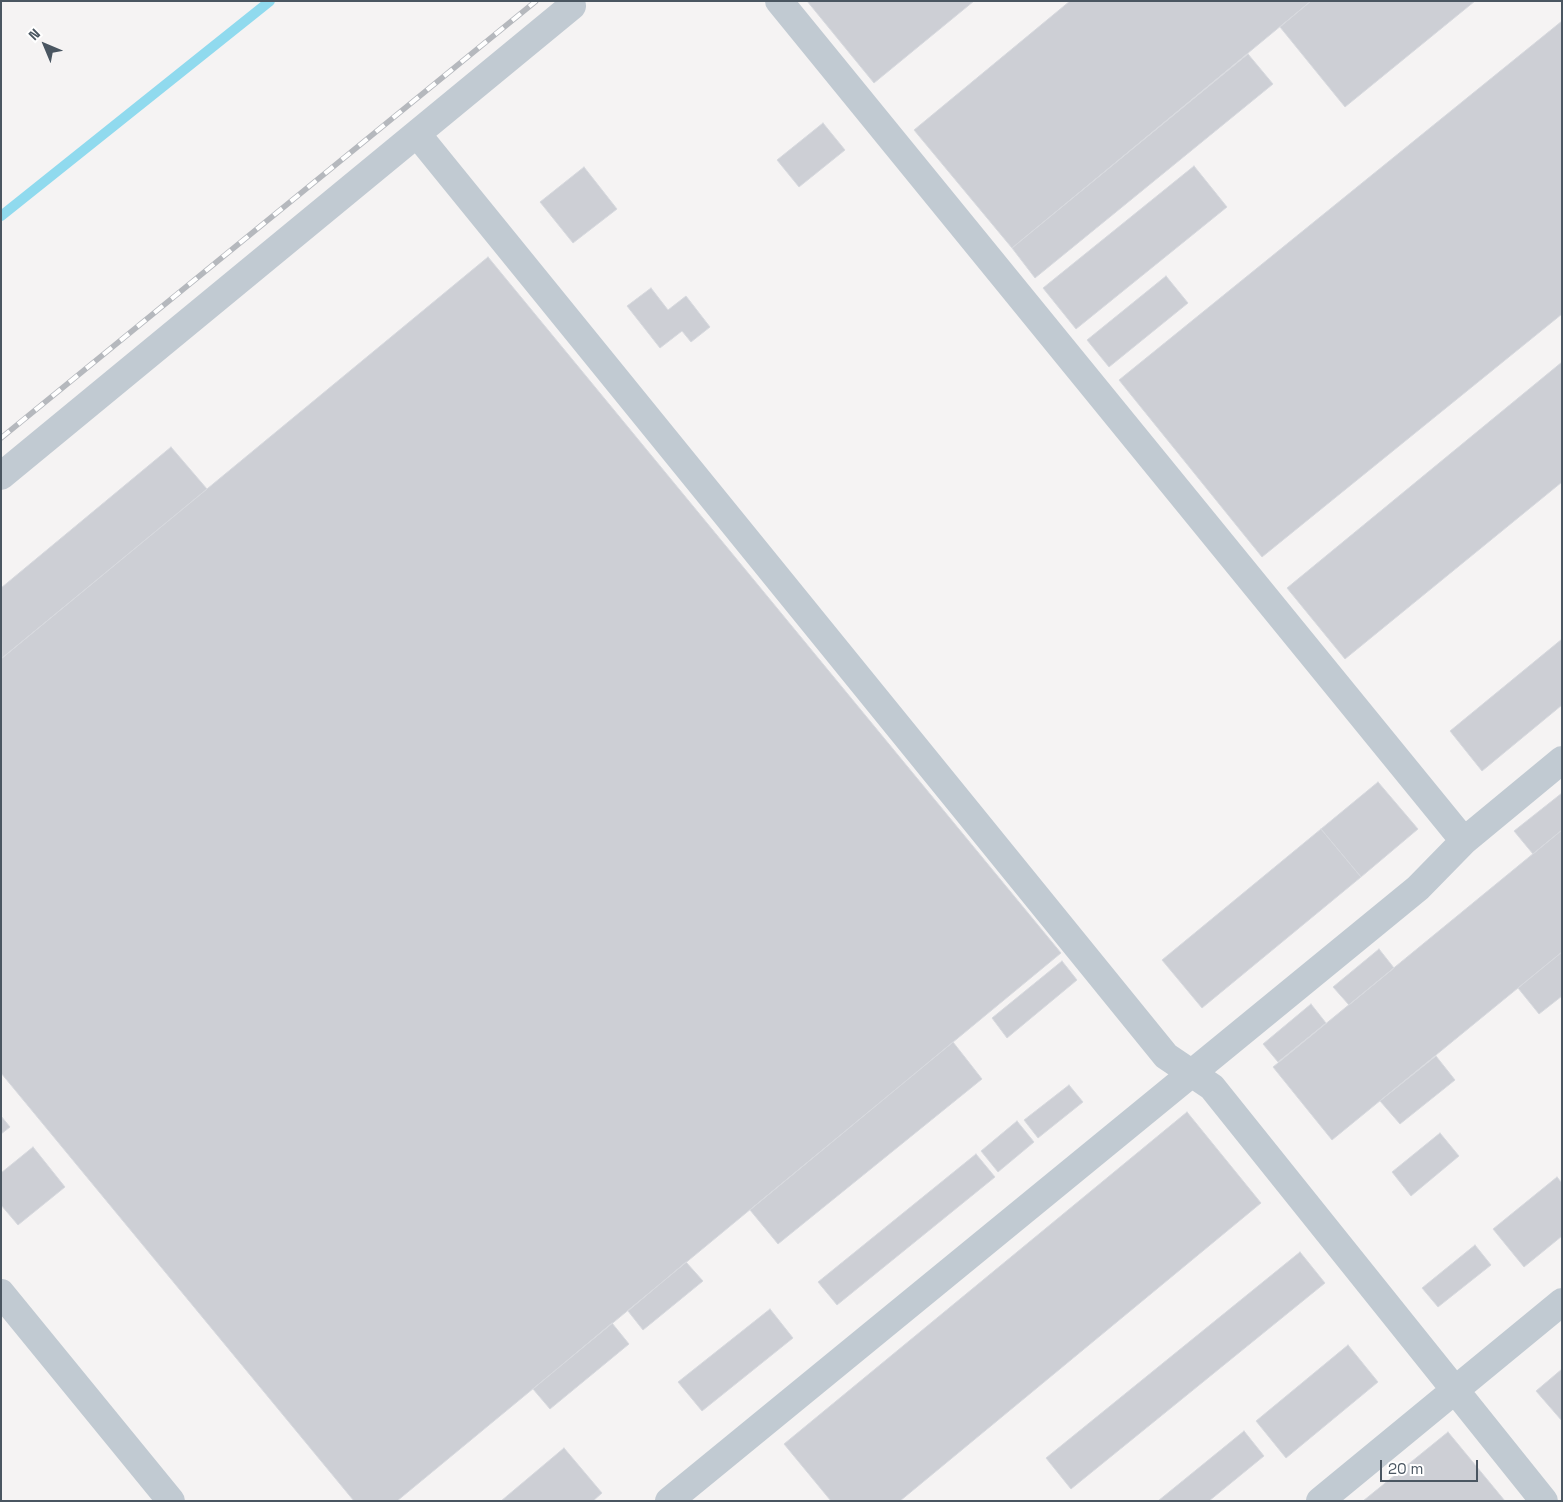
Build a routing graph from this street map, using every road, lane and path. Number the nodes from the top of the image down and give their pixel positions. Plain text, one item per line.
1 (779, 1) edge
2 (572, 6) dead end
3 (417, 134) junction
4 (1, 476) edge
5 (1562, 760) edge
6 (1464, 841) junction
7 (1192, 1074) junction
8 (1, 1293) edge
9 (1562, 1302) edge
10 (1455, 1390) junction
11 (170, 1501) edge
12 (669, 1501) edge
13 (1320, 1501) edge
14 (1544, 1501) edge

1 - 6 street
2 - 3 street
3 - 4 street
3 - 7 street
5 - 6 street
6 - 7 street
7 - 10 street
7 - 12 street
8 - 11 street
9 - 10 street
10 - 13 street
10 - 14 street

